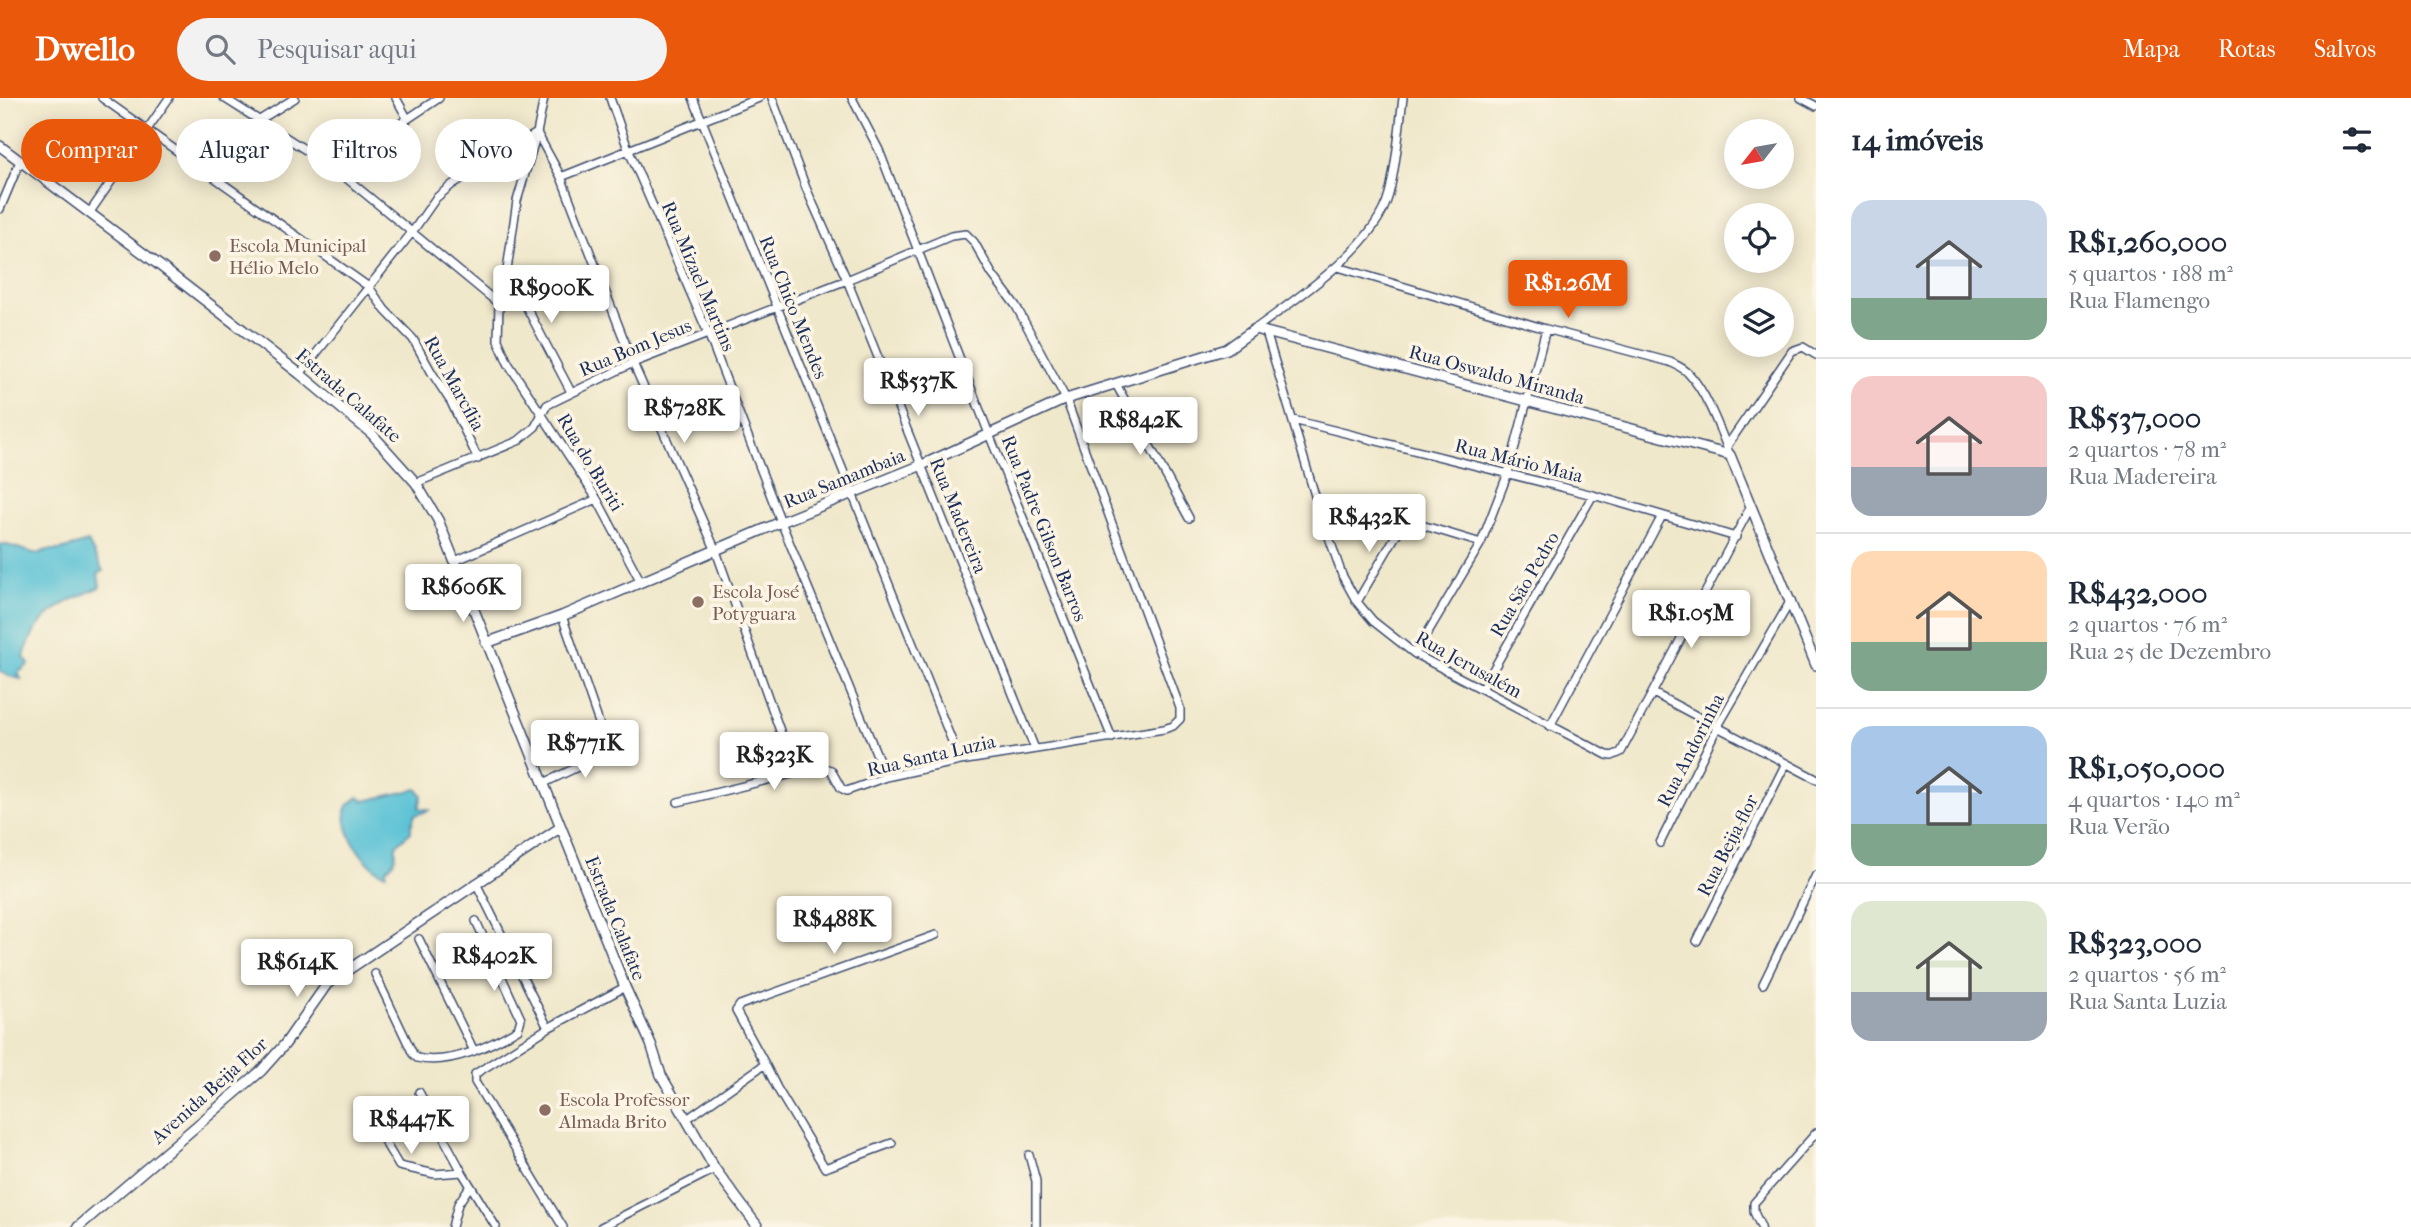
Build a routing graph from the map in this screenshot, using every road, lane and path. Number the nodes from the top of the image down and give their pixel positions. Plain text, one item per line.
1 (102, 98) edge
2 (169, 98) edge
3 (224, 98) edge
4 (295, 98) edge
5 (396, 98) edge
6 (439, 98) edge
7 (544, 98) edge
8 (610, 98) edge
9 (693, 98) edge
10 (759, 98) edge
11 (772, 98) edge
12 (852, 98) edge
13 (1403, 98) edge
14 (1801, 98) edge
15 (1816, 106) edge
16 (408, 118) joint
17 (132, 119) edge
18 (155, 119) edge
19 (255, 119) edge
20 (261, 119) edge
21 (702, 120) junction
22 (537, 133) joint
23 (162, 141) edge
24 (0, 146) edge
25 (628, 149) junction
26 (20, 161) junction
27 (561, 177) junction
28 (111, 182) edge
29 (353, 182) edge
30 (458, 182) edge
31 (523, 182) edge
32 (0, 209) edge
33 (90, 212) junction
34 (413, 231) junction
35 (917, 250) junction
36 (1338, 267) junction
37 (508, 270) junction
38 (847, 280) junction
39 (369, 287) junction
40 (499, 304) junction
41 (777, 306) junction
42 (1255, 329) junction
43 (1546, 329) junction
44 (1266, 332) junction
45 (708, 333) junction
46 (1816, 355) edge
47 (632, 363) junction
48 (300, 374) junction
49 (1116, 384) junction
50 (571, 392) junction
51 (1066, 399) junction
52 (1528, 400) junction
53 (544, 415) junction
54 (1293, 420) junction
55 (989, 434) junction
56 (1728, 450) junction
57 (478, 459) junction
58 (922, 465) junction
59 (1508, 473) junction
60 (416, 483) junction
61 (852, 493) junction
62 (1593, 495) junction
63 (597, 499) junction
64 (1316, 499) junction
65 (1751, 506) junction
66 (1662, 516) junction
67 (1189, 518) dead end
68 (1405, 520) junction
69 (781, 522) junction
70 (1736, 537) junction
71 (1481, 543) junction
72 (716, 551) junction
73 (455, 561) junction
74 (640, 582) junction
75 (1791, 599) junction
76 (1357, 602) junction
77 (562, 616) junction
78 (486, 643) junction
79 (1415, 654) junction
80 (1816, 665) edge
81 (1482, 689) junction
82 (1653, 693) junction
83 (1550, 726) junction
84 (1718, 726) junction
85 (1112, 738) junction
86 (1035, 749) junction
87 (960, 761) junction
88 (1786, 763) junction
89 (795, 773) junction
90 (886, 777) junction
91 (1816, 779) edge
92 (544, 783) junction
93 (678, 802) dead end
94 (561, 827) junction
95 (1660, 843) dead end
96 (1816, 875) edge
97 (477, 883) junction
98 (476, 921) dead end
99 (936, 935) dead end
100 (419, 939) dead end
101 (1697, 941) dead end
102 (516, 963) junction
103 (499, 971) junction
104 (375, 974) dead end
105 (1763, 984) dead end
106 (625, 987) junction
107 (548, 1028) junction
108 (474, 1051) junction
109 (765, 1064) junction
110 (419, 1092) dead end
111 (687, 1119) junction
112 (373, 1122) dead end
113 (1816, 1133) edge
114 (892, 1143) dead end
115 (1029, 1156) dead end
116 (715, 1169) junction
117 (462, 1172) junction
118 (470, 1186) junction
119 (78, 1227) edge
120 (452, 1227) edge
121 (496, 1227) edge
122 (563, 1227) edge
123 (601, 1227) edge
124 (758, 1227) edge
125 (1036, 1227) edge
126 (1761, 1227) edge

1 - 17 street, Rua Marcília
2 - 18 street
3 - 19 street
4 - 20 street
5 - 16 street
6 - 16 street
7 - 22 street, Rua do Buriti
8 - 25 street, Rua Mizael Martins
9 - 21 street, Rua Chico Mendes
10 - 21 street
11 - 38 street, Rua Madereira
12 - 35 street, Rua Padre Gilson Barros
13 - 36 street, Rua Samambaia
14 - 15 street
21 - 25 street
21 - 41 street, Rua Chico Mendes
22 - 27 street
23 - 39 street, Rua Marcília
24 - 26 street, Estrada Calafate
25 - 27 street
25 - 45 street, Rua Mizael Martins
26 - 32 street
26 - 33 street, Estrada Calafate
27 - 47 street
28 - 33 street
29 - 34 street
30 - 34 street
31 - 37 street, Rua do Buriti
33 - 48 street, Estrada Calafate
34 - 39 street
34 - 40 street
35 - 38 street, Rua Bom Jesus
35 - 51 street, Rua Bom Jesus
35 - 55 street, Rua Padre Gilson Barros
36 - 42 street, Rua Samambaia
36 - 43 street
37 - 40 street, Rua do Buriti
37 - 50 street
38 - 41 street, Rua Bom Jesus
38 - 58 street, Rua Madereira
39 - 48 street
39 - 57 street, Rua Marcília
40 - 53 street, Rua do Buriti
41 - 45 street, Rua Bom Jesus
41 - 61 street, Rua Chico Mendes
42 - 44 street, Rua Oswaldo Miranda
42 - 49 street, Rua Samambaia
43 - 52 street
43 - 56 street
44 - 52 street, Rua Oswaldo Miranda
44 - 54 street, Rua Jerusalém
45 - 47 street, Rua Bom Jesus
45 - 69 street, Rua Mizael Martins
46 - 56 street
47 - 50 street, Rua Bom Jesus
47 - 72 street
48 - 60 street, Estrada Calafate
49 - 51 street, Rua Samambaia
49 - 67 street
50 - 53 street, Rua Bom Jesus
51 - 55 street, Rua Samambaia
51 - 85 street, Rua Santa Luzia
52 - 56 street, Rua Oswaldo Miranda
52 - 59 street
53 - 57 street, Rua Bom Jesus
53 - 63 street, Rua do Buriti
54 - 59 street, Rua Mário Maia
54 - 64 street, Rua Jerusalém
55 - 58 street, Rua Samambaia
55 - 85 street, Rua Padre Gilson Barros
56 - 65 street
57 - 60 street, Rua Bom Jesus
58 - 61 street, Rua Samambaia
58 - 86 street, Rua Madereira
59 - 62 street, Rua Mário Maia
59 - 71 street
60 - 73 street, Estrada Calafate
61 - 69 street, Rua Samambaia
61 - 87 street, Rua Chico Mendes
62 - 66 street, Rua Mário Maia
62 - 81 street, Rua São Pedro
63 - 73 street
63 - 74 street, Rua do Buriti
64 - 68 street
64 - 76 street, Rua Jerusalém
65 - 70 street
65 - 75 street
66 - 70 street, Rua Mário Maia
66 - 83 street
68 - 71 street
68 - 76 street
69 - 72 street, Rua Samambaia
69 - 90 street, Rua Mizael Martins
70 - 82 street
71 - 79 street
72 - 74 street, Rua Samambaia
72 - 89 street
73 - 78 street, Estrada Calafate
74 - 77 street, Rua Samambaia
75 - 80 street
75 - 84 street, Rua Andorinha
76 - 79 street, Rua Jerusalém
77 - 78 street, Rua Samambaia
77 - 92 street
78 - 92 street, Estrada Calafate
79 - 81 street, Rua Jerusalém
81 - 83 street, Rua Jerusalém
82 - 83 street, Rua Jerusalém
82 - 84 street
84 - 88 street
84 - 95 street, Rua Andorinha
85 - 86 street, Rua Santa Luzia
86 - 87 street, Rua Santa Luzia
87 - 90 street, Rua Santa Luzia
88 - 91 street
88 - 101 street, Rua Beija-flor
89 - 90 street, Rua Santa Luzia
89 - 93 street, Rua Santa Luzia
92 - 94 street, Estrada Calafate
94 - 97 street, Avenida Beija Flor
94 - 106 street, Estrada Calafate
96 - 105 street
97 - 102 street
97 - 119 street, Avenida Beija Flor
98 - 103 street
99 - 109 street
100 - 108 street
102 - 103 street
102 - 107 street
103 - 108 street
104 - 108 street
106 - 107 street
106 - 111 street, Estrada Calafate
107 - 122 street
109 - 111 street
109 - 114 street
110 - 117 street
111 - 116 street, Estrada Calafate
112 - 117 street
113 - 126 street
115 - 125 street
116 - 123 street
116 - 124 street, Estrada Calafate
117 - 118 street
118 - 120 street
118 - 121 street

